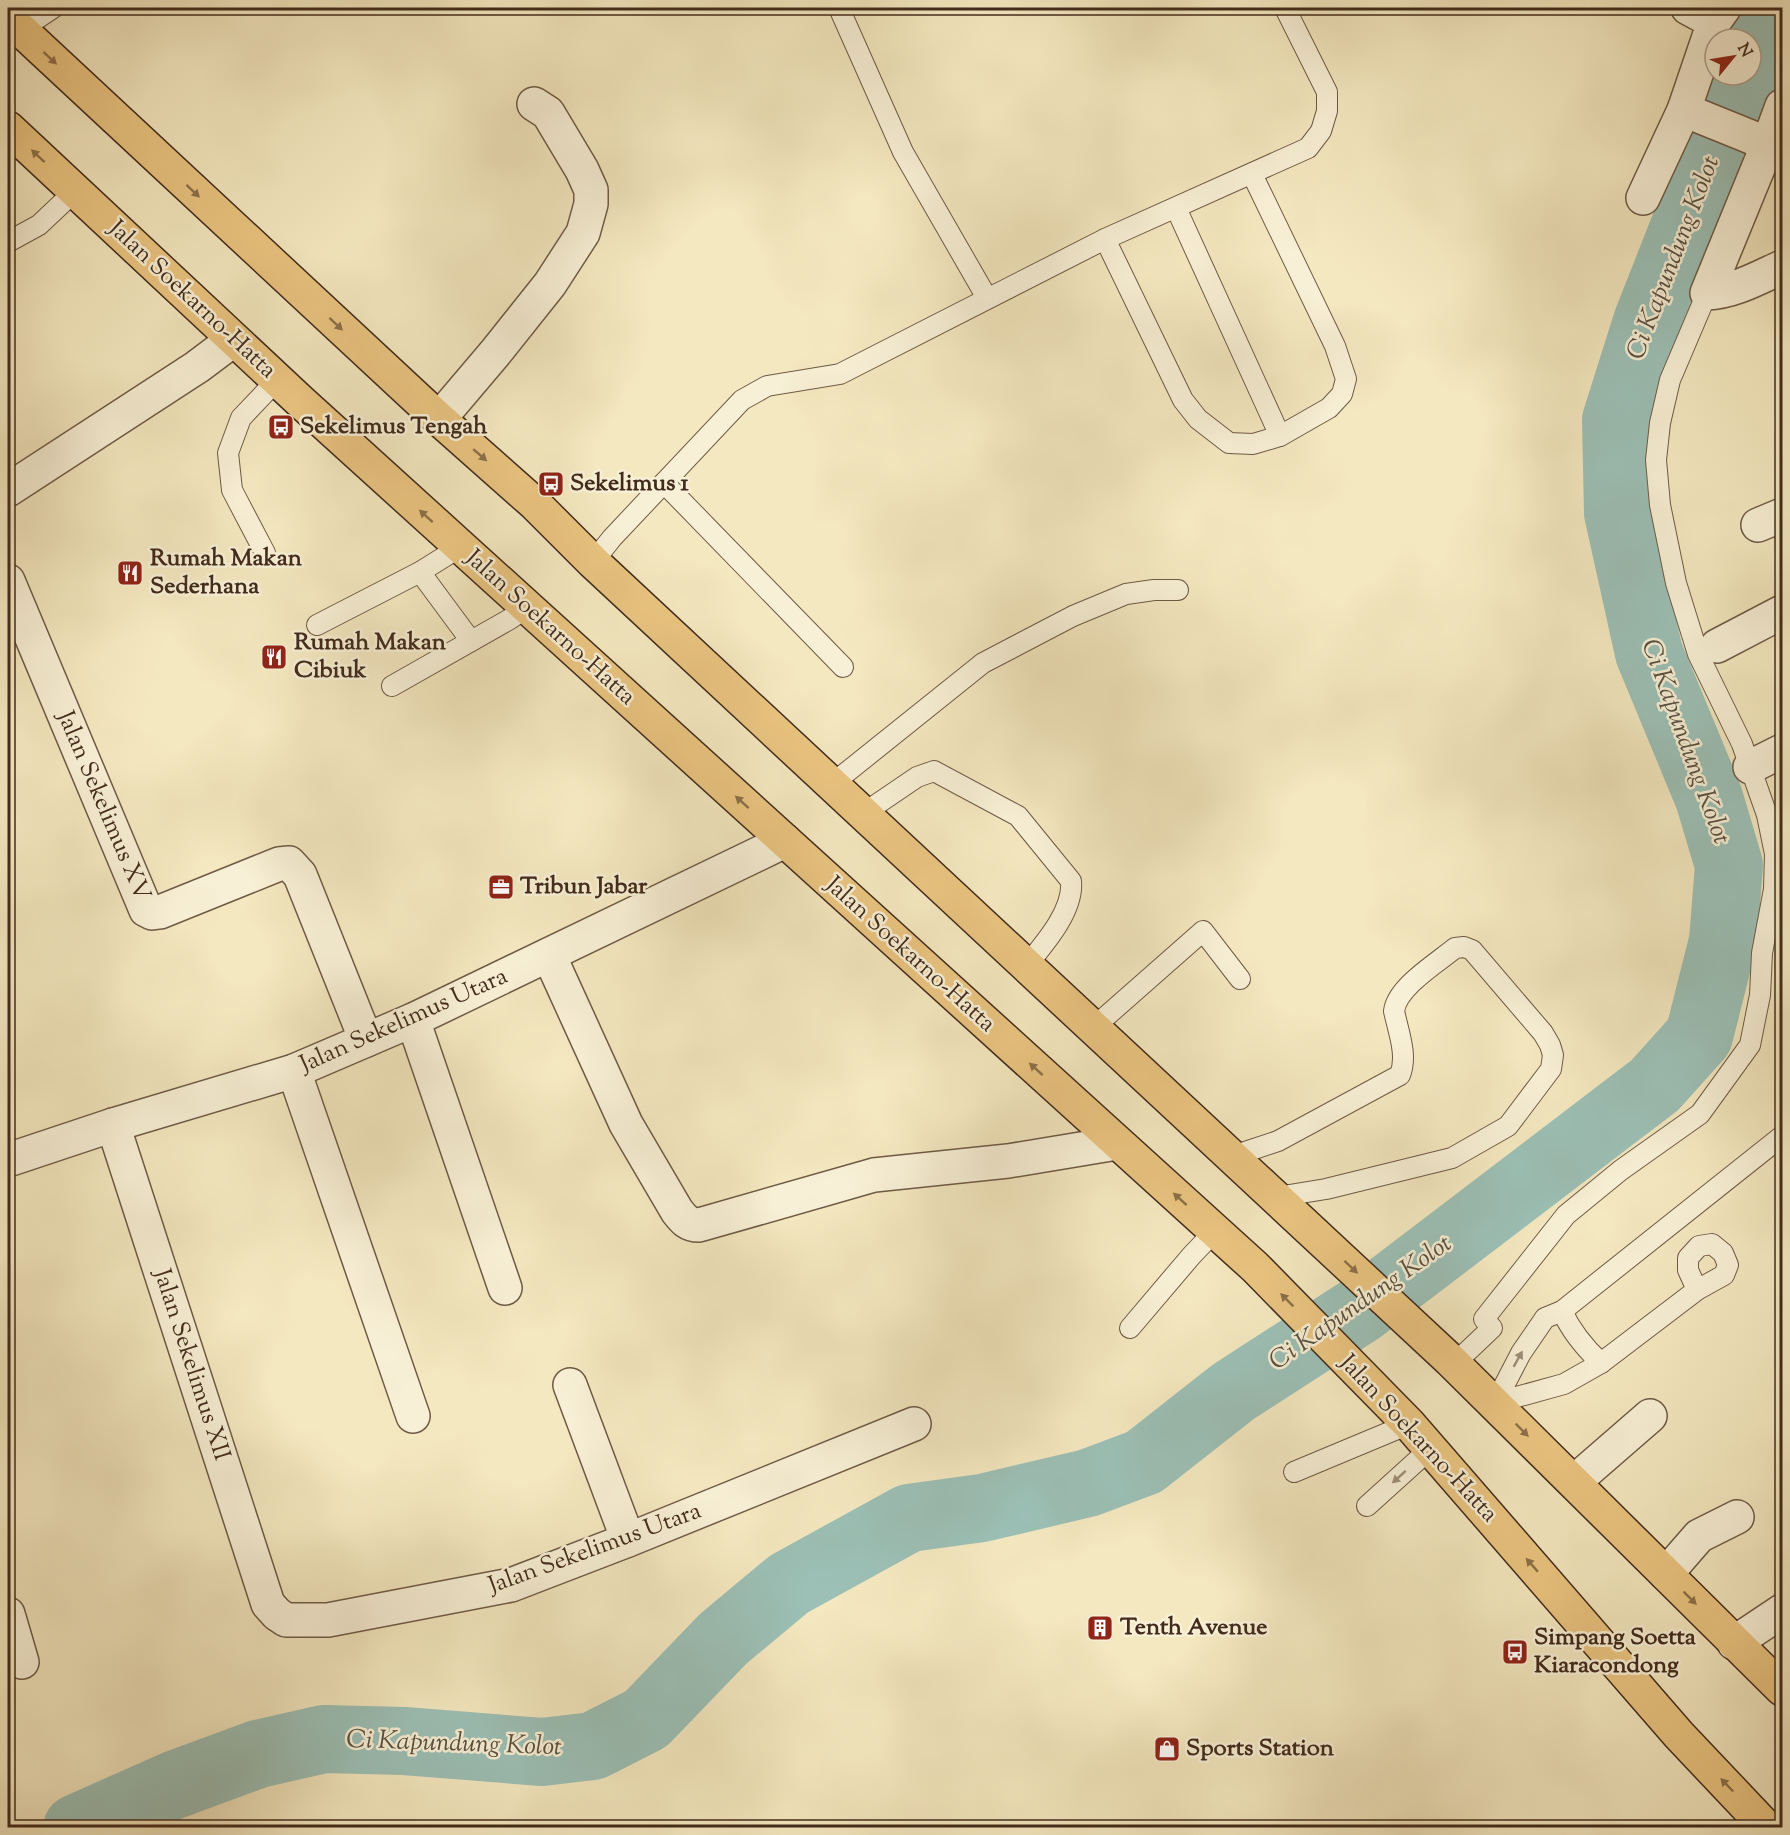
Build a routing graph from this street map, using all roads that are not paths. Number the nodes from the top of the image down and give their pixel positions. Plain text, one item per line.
1 (53, 8) edge
2 (838, 8) edge
3 (1285, 8) edge
4 (1709, 12) edge
5 (14, 24) edge
6 (534, 104) dead end
7 (1782, 106) edge
8 (1688, 112) junction
9 (8, 128) edge
10 (1762, 142) junction
11 (1252, 174) junction
12 (75, 191) junction
13 (1643, 198) dead end
14 (1176, 207) junction
15 (1105, 238) junction
16 (8, 242) edge
17 (1782, 267) edge
18 (1707, 293) junction
19 (987, 298) junction
20 (233, 340) junction
21 (277, 380) junction
22 (438, 419) junction
23 (1280, 436) junction
24 (664, 483) junction
25 (8, 489) edge
26 (460, 547) junction
27 (266, 553) dead end
28 (593, 562) junction
29 (420, 572) junction
30 (8, 581) edge
31 (1178, 590) dead end
32 (527, 607) junction
33 (1782, 612) edge
34 (317, 625) dead end
35 (471, 641) junction
36 (1718, 646) dead end
37 (843, 667) dead end
38 (392, 686) dead end
39 (1782, 751) edge
40 (1750, 767) junction
41 (832, 784) junction
42 (864, 813) junction
43 (785, 841) junction
44 (549, 955) junction
45 (1027, 965) junction
46 (1240, 979) dead end
47 (413, 1020) junction
48 (1094, 1027) junction
49 (366, 1040) junction
50 (294, 1071) junction
51 (113, 1125) junction
52 (1782, 1136) edge
53 (1117, 1143) junction
54 (1233, 1156) junction
55 (8, 1160) edge
56 (1276, 1197) junction
57 (1215, 1231) junction
58 (505, 1288) dead end
59 (1697, 1290) dead end
60 (1562, 1311) junction
61 (1130, 1329) dead end
62 (1452, 1362) junction
63 (1601, 1363) junction
64 (570, 1385) dead end
65 (1495, 1403) junction
66 (413, 1416) dead end
67 (1650, 1416) dead end
68 (1405, 1420) junction
69 (914, 1424) dead end
70 (1431, 1449) junction
71 (1294, 1472) dead end
72 (1574, 1482) junction
73 (1367, 1506) dead end
74 (1737, 1517) dead end
75 (628, 1540) junction
76 (1666, 1574) junction
77 (268, 1604) joint
78 (1782, 1611) edge
79 (8, 1614) edge
80 (1734, 1643) junction
81 (22, 1662) dead end
82 (1782, 1689) edge
83 (1767, 1827) edge

1 - 5 lane
2 - 19 lane
3 - 11 lane
4 - 8 street
5 -> 22 highway
6 - 22 street
7 - 10 street
8 - 10 street
8 - 13 street
12 -> 9 highway, Jalan Soekarno-Hatta
10 - 18 street
11 - 14 lane
11 - 23 lane
12 - 16 lane
12 - 20 highway, Jalan Soekarno-Hatta
14 - 15 lane
14 - 23 lane
15 - 19 lane
15 - 23 lane
17 - 18 street
18 - 40 lane
19 - 24 lane
20 - 21 highway, Jalan Soekarno-Hatta
20 - 25 street
26 -> 21 highway, Jalan Soekarno-Hatta
21 - 27 lane
22 -> 28 highway
24 - 28 lane
24 - 37 lane
26 - 29 lane
26 - 32 highway, Jalan Soekarno-Hatta
28 - 41 highway
29 - 34 lane
29 - 35 lane
30 - 49 street, Jalan Sekelimus XV
31 - 41 lane
32 - 35 lane
43 -> 32 highway, Jalan Soekarno-Hatta
33 - 36 street
35 - 38 lane
39 - 40 street
40 - 62 lane
41 - 42 highway
42 - 45 highway
42 - 45 lane
43 - 44 street, Jalan Sekelimus Utara
53 -> 43 highway, Jalan Soekarno-Hatta
44 - 47 street, Jalan Sekelimus Utara
44 - 53 street
45 - 48 highway
46 - 48 lane
47 - 49 street, Jalan Sekelimus Utara
47 - 58 street
48 - 54 highway
49 - 50 street, Jalan Sekelimus Utara
50 - 51 street, Jalan Sekelimus Utara
50 - 66 street
51 - 55 street, Jalan Sekelimus Utara
51 - 77 street, Jalan Sekelimus XII
52 - 60 lane
57 -> 53 highway, Jalan Soekarno-Hatta
54 - 56 highway
54 - 56 lane
56 -> 62 highway
57 - 61 lane
68 -> 57 highway, Jalan Soekarno-Hatta
59 - 63 lane
60 - 63 lane
65 -> 60 lane
62 - 65 highway
63 - 65 lane
64 - 75 street
65 -> 72 highway
67 - 72 street
68 - 70 highway, Jalan Soekarno-Hatta
68 - 71 lane
69 - 75 street, Jalan Sekelimus Utara
70 -> 73 lane
83 -> 70 highway, Jalan Soekarno-Hatta
72 - 76 highway
74 - 76 street
75 - 77 street, Jalan Sekelimus Utara
76 -> 80 highway
78 - 80 street
79 - 81 street
80 - 82 highway

